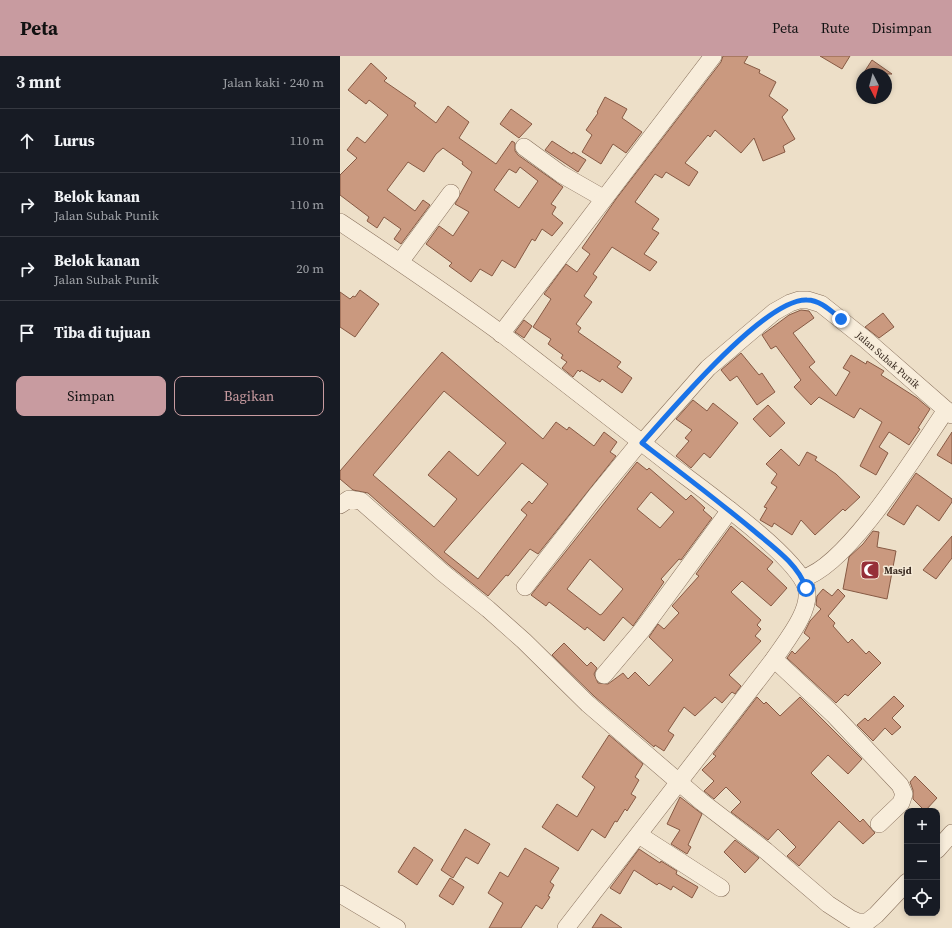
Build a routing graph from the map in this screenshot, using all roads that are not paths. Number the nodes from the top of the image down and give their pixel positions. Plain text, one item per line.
1 (713, 56) edge
2 (524, 147) dead end
3 (451, 193) dead end
4 (603, 198) junction
5 (340, 222) edge
6 (400, 262) junction
7 (501, 334) junction
8 (949, 412) edge
9 (641, 442) junction
10 (340, 505) edge
11 (730, 510) junction
12 (803, 578) junction
13 (525, 587) dead end
14 (774, 659) junction
15 (604, 675) dead end
16 (679, 782) junction
17 (879, 824) dead end
18 (952, 833) edge
19 (639, 835) junction
20 (940, 847) edge
21 (904, 885) edge
22 (721, 888) dead end
23 (340, 894) edge
24 (397, 928) edge
25 (566, 928) edge

1 - 4 street
2 - 4 street
3 - 6 street
4 - 7 street
5 - 6 street
6 - 7 street
7 - 9 street
8 - 9 street, Jalan Subak Punik
8 - 12 street
9 - 11 street
9 - 13 street, Jalan Subak Punik
10 - 16 street
11 - 12 street
11 - 15 street
12 - 14 street
14 - 16 street
14 - 17 street
16 - 19 street
16 - 21 street
18 - 20 street
19 - 22 street
19 - 25 street
23 - 24 street

